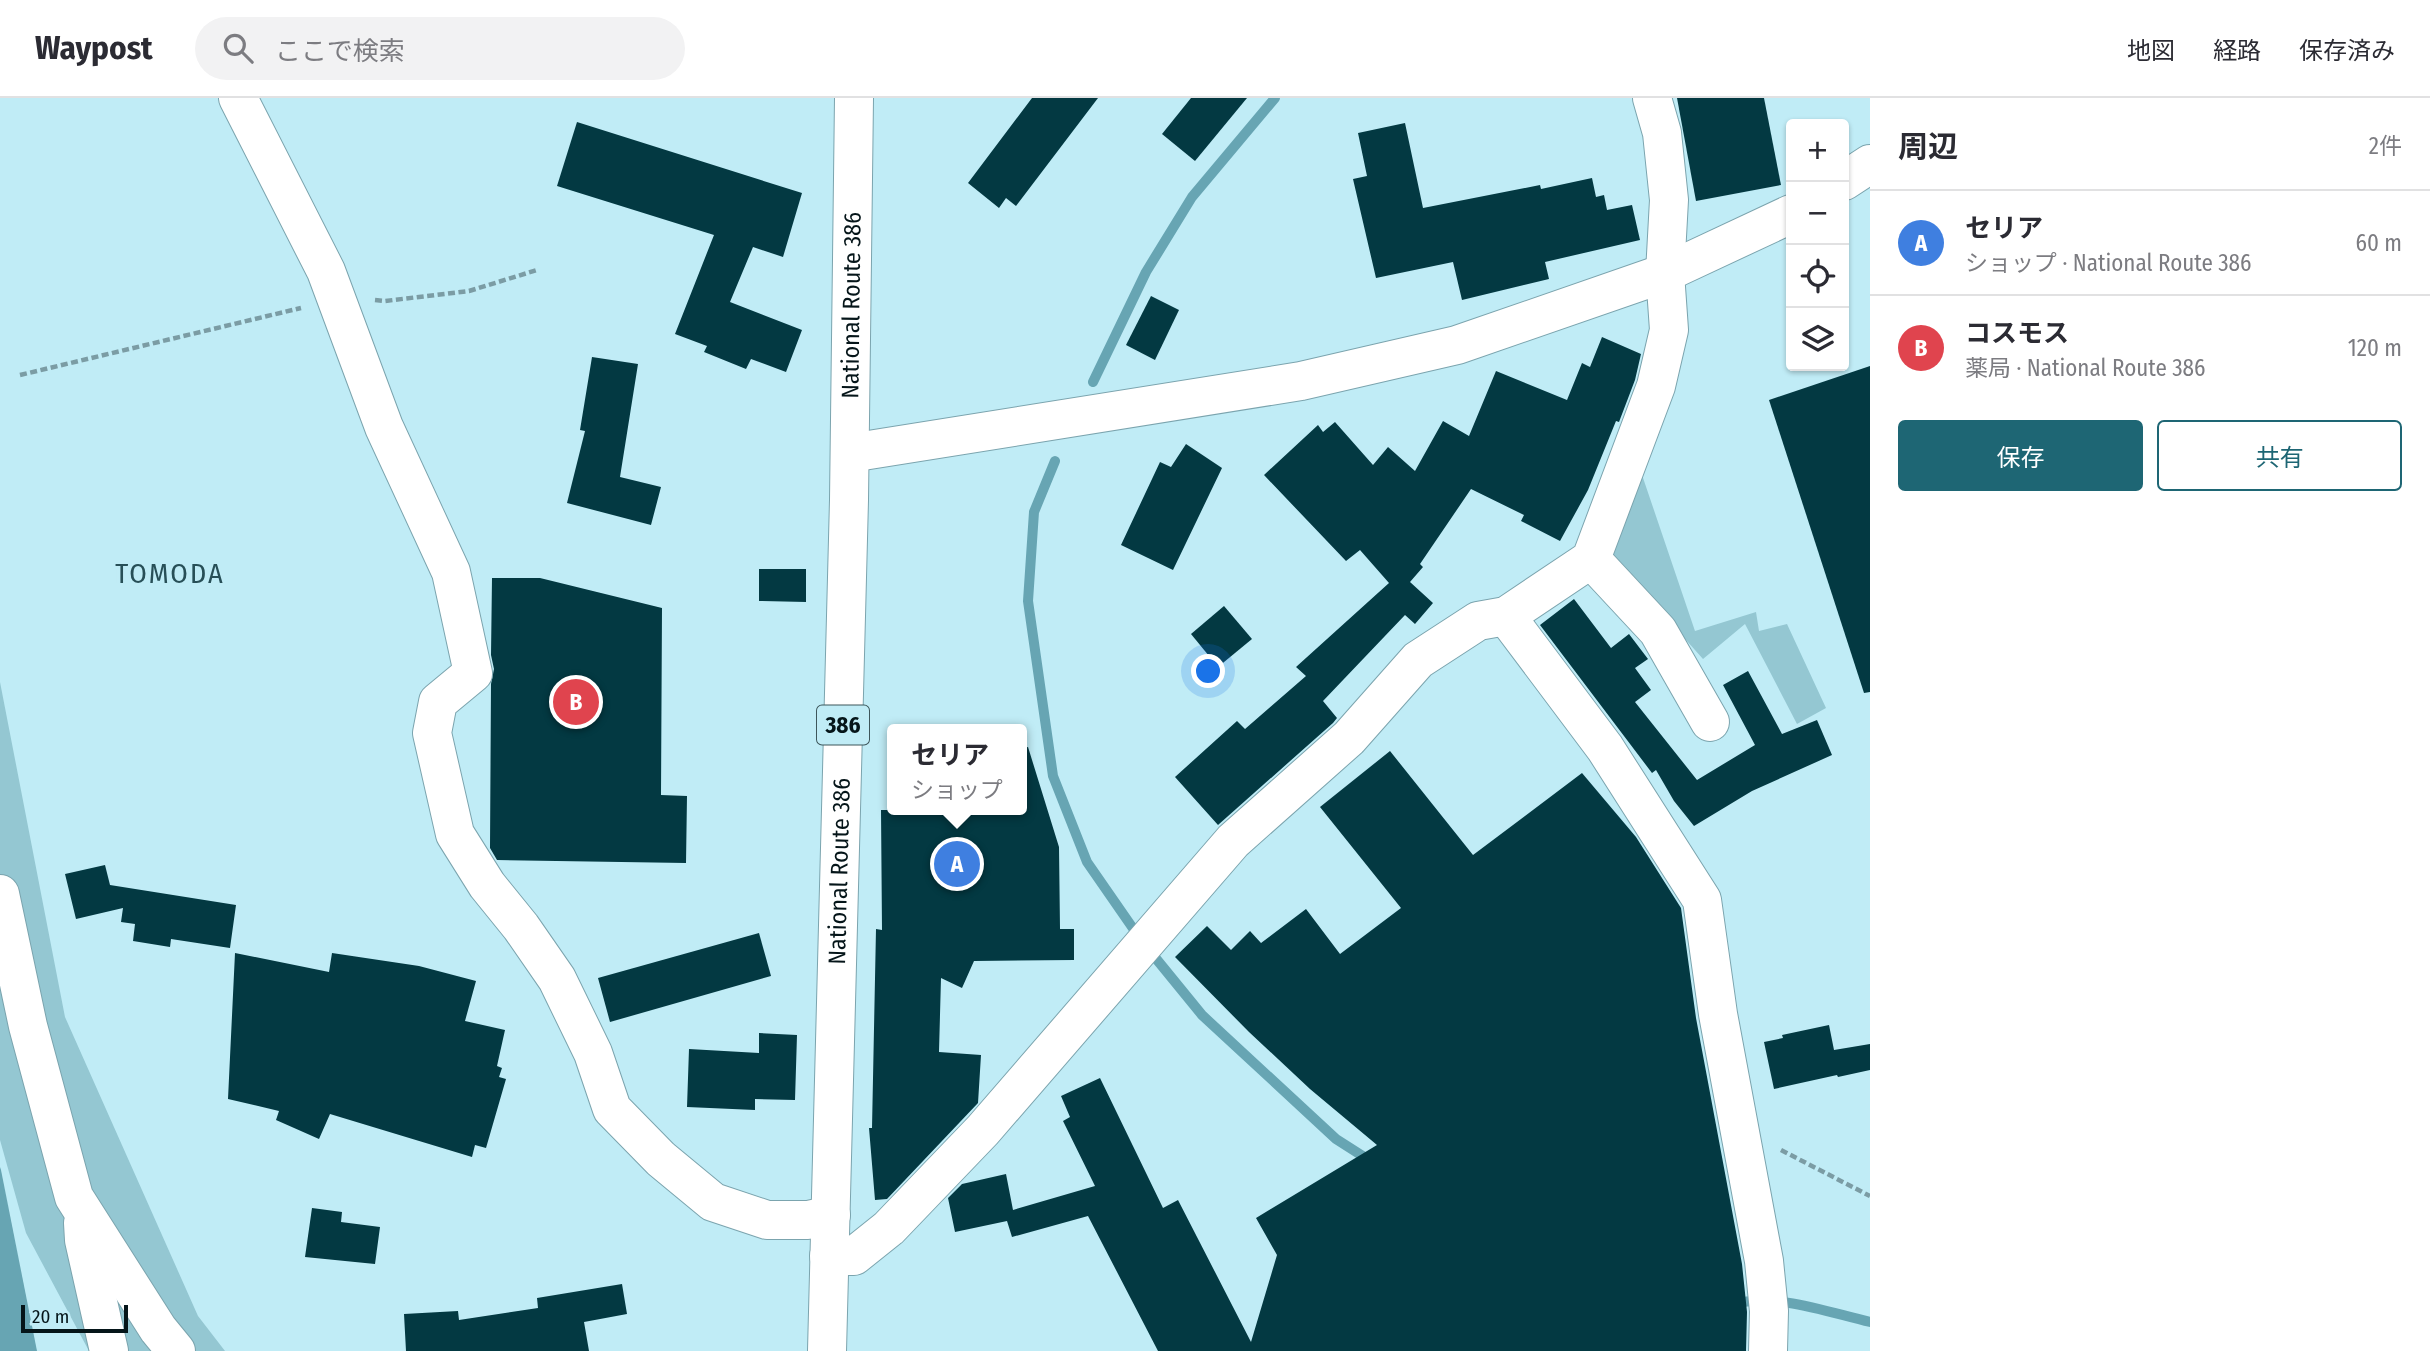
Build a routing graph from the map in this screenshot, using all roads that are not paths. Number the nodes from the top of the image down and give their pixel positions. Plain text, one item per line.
1 (238, 98) edge
2 (854, 98) edge
3 (1652, 98) edge
4 (1870, 164) edge
5 (1849, 178) edge
6 (1786, 216) edge
7 (1665, 273) junction
8 (850, 453) junction
9 (1591, 559) junction
10 (1506, 616) junction
11 (1710, 722) dead end
12 (0, 894) edge
13 (81, 1208) junction
14 (831, 1216) junction
15 (829, 1256) junction
16 (109, 1351) edge
17 (176, 1351) edge
18 (827, 1351) edge
19 (1768, 1351) edge

1 - 14 main road
2 - 8 main road, National Route 386 / 386
3 - 7 main road
4 - 5 main road
6 - 7 main road
7 - 8 main road
7 - 9 main road
8 - 14 main road, National Route 386 / 386
9 - 10 main road
9 - 11 main road
10 - 15 main road
10 - 19 main road
12 - 13 main road
13 - 16 main road
13 - 17 main road
14 - 15 main road, National Route 386 / 386
15 - 18 main road, National Route 386 / 386

